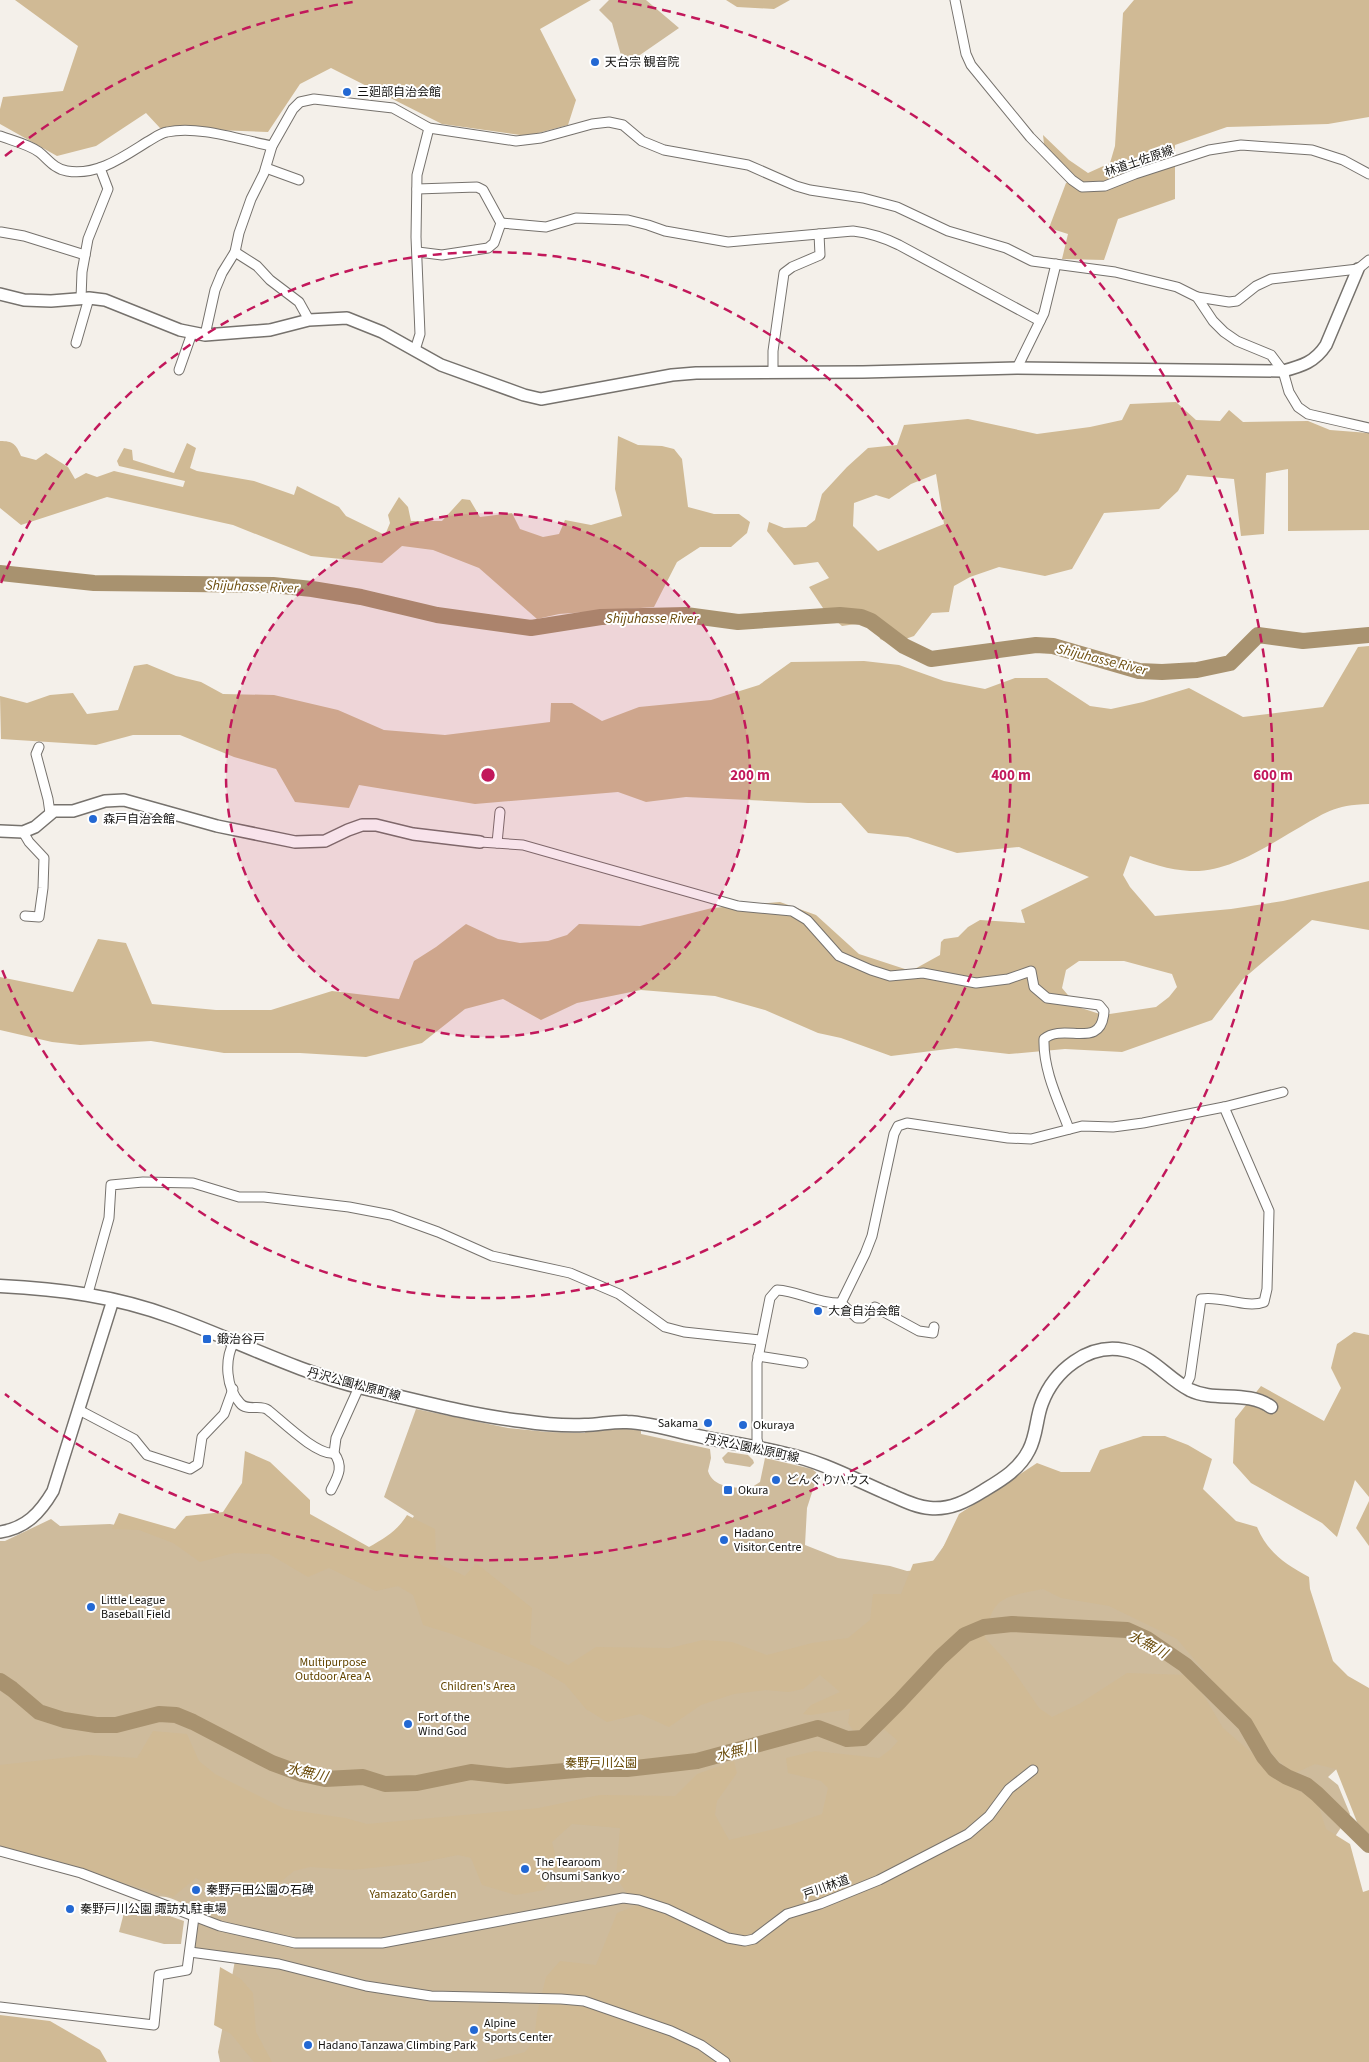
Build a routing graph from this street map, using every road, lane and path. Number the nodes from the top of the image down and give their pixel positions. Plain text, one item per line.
1 (955, 0) edge
2 (429, 128) junction
3 (0, 136) edge
4 (272, 146) junction
5 (100, 168) junction
6 (266, 168) junction
7 (1369, 174) edge
8 (299, 180) dead end
9 (417, 189) junction
10 (501, 223) junction
11 (1, 232) edge
12 (819, 234) junction
13 (235, 252) junction
14 (418, 252) junction
15 (85, 255) junction
16 (1369, 260) edge
17 (1056, 264) junction
18 (1358, 269) junction
19 (0, 294) edge
20 (1197, 297) junction
21 (85, 298) junction
22 (309, 320) junction
23 (1040, 321) junction
24 (192, 333) junction
25 (204, 335) junction
26 (76, 343) dead end
27 (415, 350) junction
28 (1017, 368) junction
29 (178, 370) dead end
30 (1283, 371) junction
31 (773, 372) junction
32 (1369, 428) edge
33 (39, 747) dead end
34 (500, 812) dead end
35 (50, 813) junction
36 (0, 831) edge
37 (22, 832) junction
38 (480, 842) joint
39 (497, 843) junction
40 (25, 916) dead end
41 (1283, 1092) dead end
42 (1224, 1107) junction
43 (1069, 1129) junction
44 (0, 1286) edge
45 (88, 1293) junction
46 (113, 1300) junction
47 (841, 1303) junction
48 (934, 1327) dead end
49 (760, 1340) junction
50 (234, 1342) junction
51 (758, 1356) junction
52 (804, 1364) dead end
53 (359, 1387) junction
54 (1185, 1387) junction
55 (233, 1388) junction
56 (1271, 1406) dead end
57 (78, 1410) junction
58 (759, 1448) junction
59 (334, 1453) junction
60 (331, 1490) dead end
61 (0, 1532) edge
62 (1033, 1770) dead end
63 (0, 1851) edge
64 (194, 1917) junction
65 (190, 1952) junction
66 (0, 2007) edge
67 (725, 2062) edge

1 - 7 street, 林道土佐原線
2 - 4 street
2 - 9 street
2 - 17 street
3 - 5 street
4 - 5 street
4 - 6 street
5 - 15 street
6 - 8 street
6 - 13 street
9 - 10 street
9 - 14 street
10 - 12 street
10 - 14 street
11 - 15 street
12 - 23 street
12 - 31 street
13 - 22 street
13 - 25 street
14 - 27 street
15 - 21 street
16 - 18 street
17 - 20 street
17 - 23 street
18 - 20 street
18 - 30 street
19 - 21 street
20 - 30 street
21 - 24 street
21 - 26 street
22 - 25 street
22 - 27 street
23 - 28 street
24 - 25 street
24 - 29 street
27 - 31 street
28 - 30 street
28 - 31 street
30 - 32 street
33 - 35 street
34 - 39 street
35 - 37 street
35 - 38 street
36 - 37 street
37 - 40 street
38 - 39 street
39 - 43 street
41 - 42 street
42 - 43 street
42 - 54 street
43 - 47 street
44 - 45 main road, 丹沢公園松原町線
45 - 46 main road, 丹沢公園松原町線
45 - 49 street
46 - 50 main road, 丹沢公園松原町線
46 - 57 street
47 - 48 street
47 - 49 street
49 - 51 street
50 - 53 main road, 丹沢公園松原町線
50 - 55 street
51 - 52 street
51 - 58 street
53 - 58 main road, 丹沢公園松原町線
53 - 59 street
54 - 56 main road, 丹沢公園松原町線
54 - 58 main road, 丹沢公園松原町線
55 - 57 street
55 - 59 street
57 - 61 street
59 - 60 street
62 - 64 street, 戸川林道
63 - 64 street, 戸川林道
64 - 65 street
65 - 66 street
65 - 67 street

